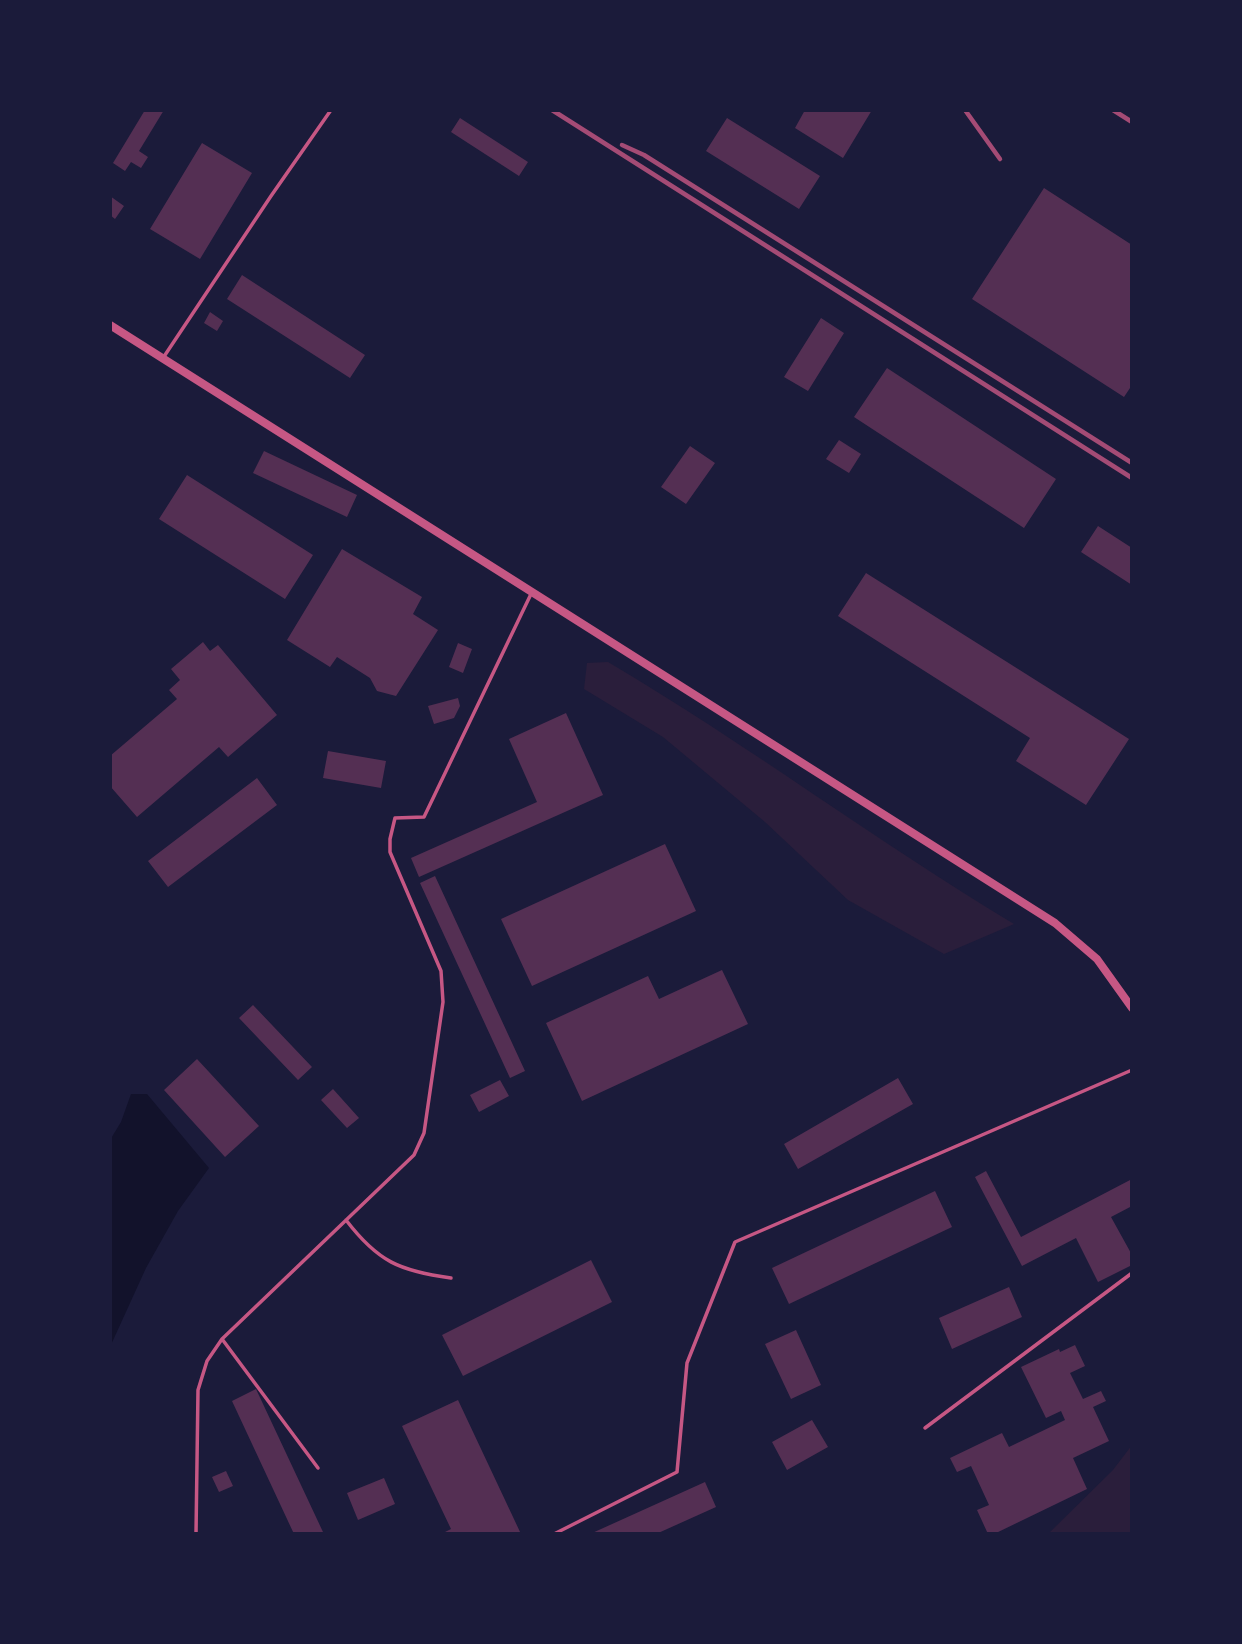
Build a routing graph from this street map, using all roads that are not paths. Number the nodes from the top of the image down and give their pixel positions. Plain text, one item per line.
1 (331, 110) edge
2 (110, 325) edge
3 (163, 358) junction
4 (532, 592) junction
5 (1132, 1008) edge
6 (1132, 1070) edge
7 (346, 1220) junction
8 (1132, 1273) edge
9 (451, 1278) dead end
10 (222, 1339) junction
11 (925, 1428) dead end
12 (318, 1468) dead end
13 (196, 1534) edge
14 (554, 1534) edge

1 - 3 lane
2 - 3 street
3 - 4 street
4 - 5 street
4 - 7 lane
6 - 14 lane
7 - 9 lane
7 - 10 lane
8 - 11 lane
10 - 12 lane
10 - 13 lane

